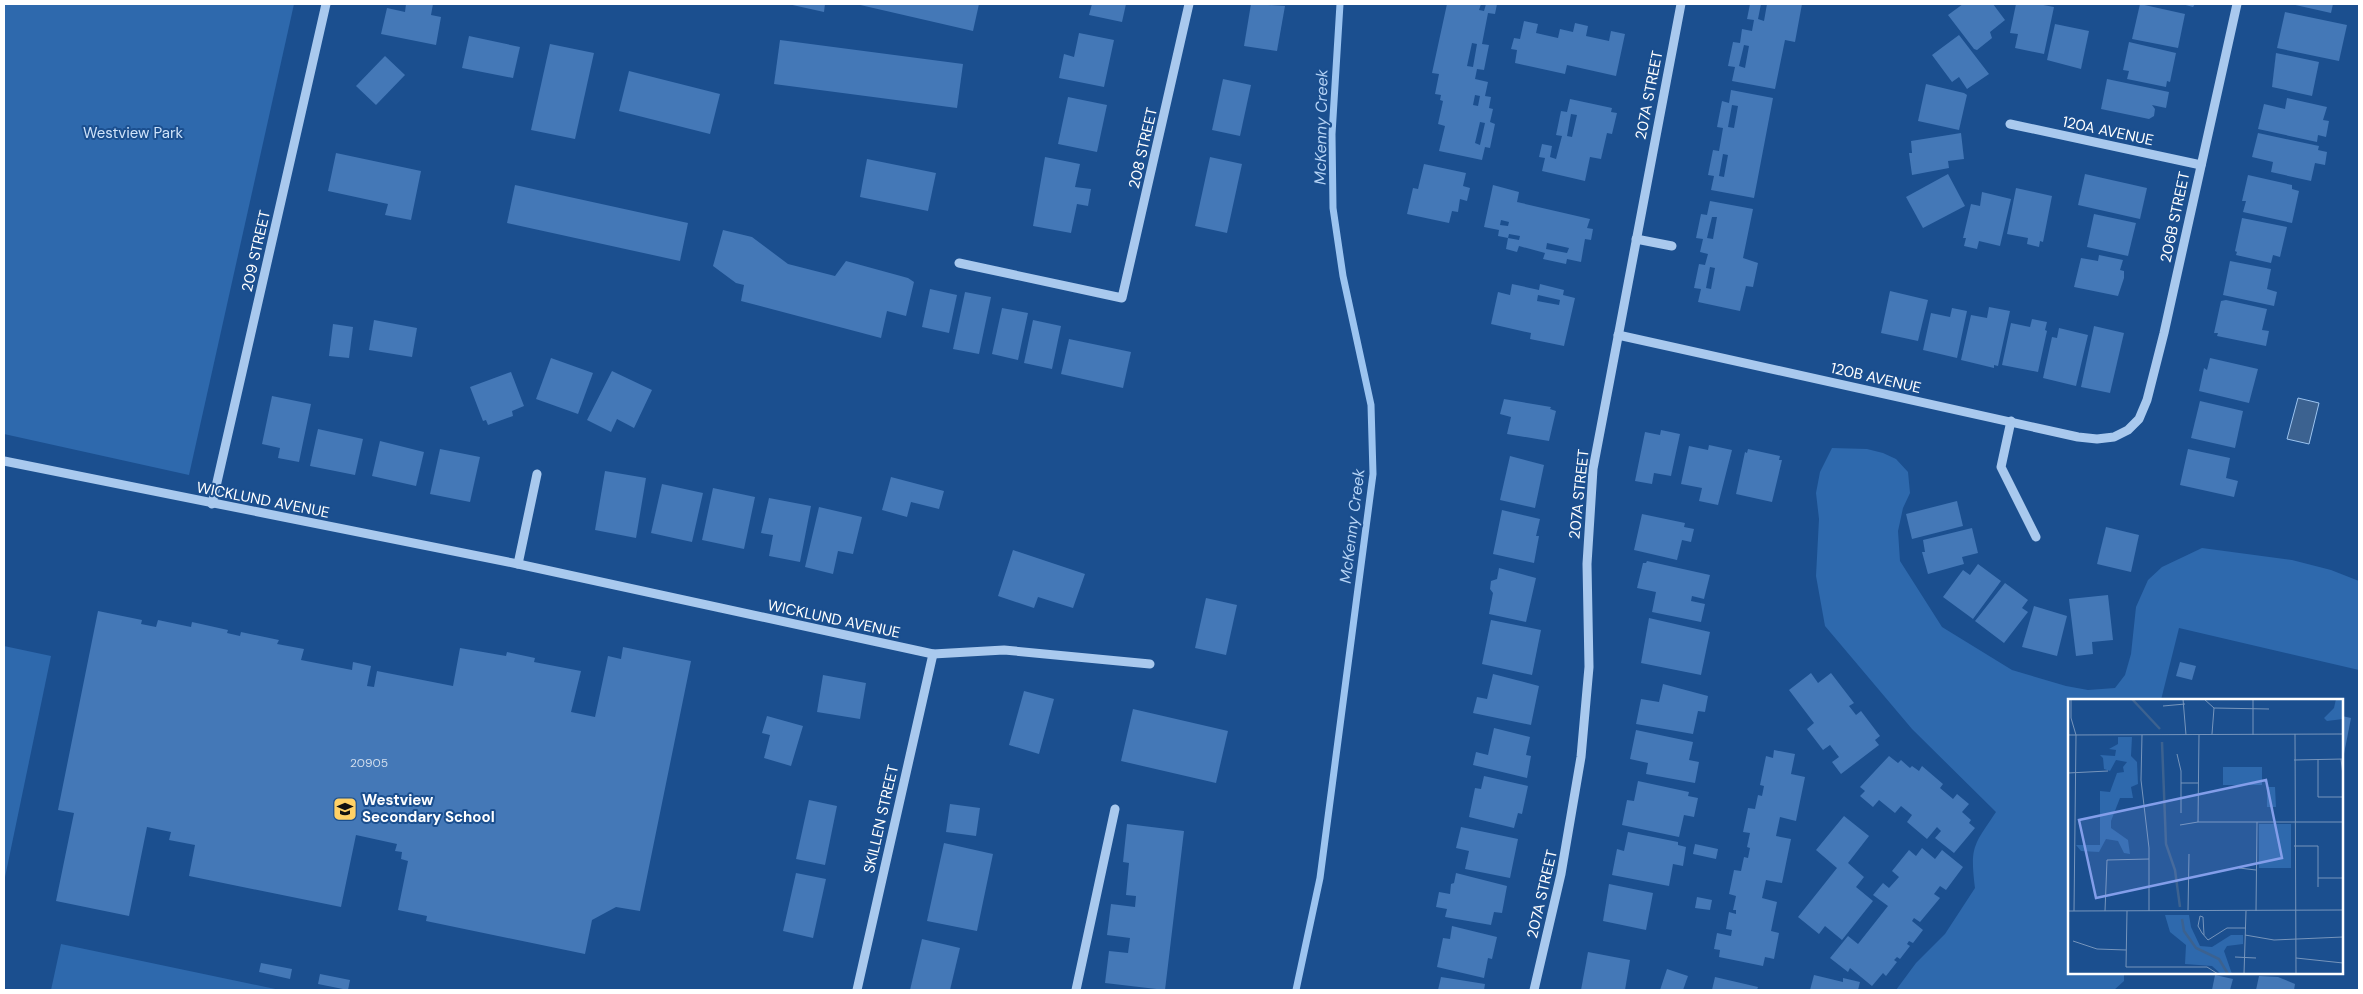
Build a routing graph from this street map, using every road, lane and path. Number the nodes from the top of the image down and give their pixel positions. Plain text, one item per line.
1 (326, 4) edge
2 (1189, 4) edge
3 (1681, 4) edge
4 (2237, 4) edge
5 (2010, 124) dead end
6 (2201, 165) junction
7 (1636, 239) junction
8 (1672, 246) dead end
9 (959, 263) dead end
10 (1618, 334) junction
11 (2011, 422) junction
12 (2128, 430) joint
13 (4, 462) edge
14 (537, 474) dead end
15 (212, 504) junction
16 (2036, 537) dead end
17 (518, 564) junction
18 (932, 654) junction
19 (1150, 664) dead end
20 (1115, 809) dead end
21 (857, 990) edge
22 (1076, 990) edge
23 (1534, 990) edge

1 - 15 street, 209 STREET
2 - 9 street, 208 STREET
3 - 7 street, 207A STREET
4 - 6 street, 206B STREET
5 - 6 street, 120A AVENUE
6 - 12 street, 206B STREET
7 - 8 street
7 - 10 street, 207A STREET
10 - 11 street, 120B AVENUE
10 - 23 street, 207A STREET
11 - 12 street, 120B AVENUE
11 - 16 street
13 - 15 street, WICKLUND AVENUE
14 - 17 street
15 - 17 street, WICKLUND AVENUE
17 - 18 street, WICKLUND AVENUE
18 - 19 street, WICKLUND AVENUE
18 - 21 street, SKILLEN STREET
20 - 22 street

